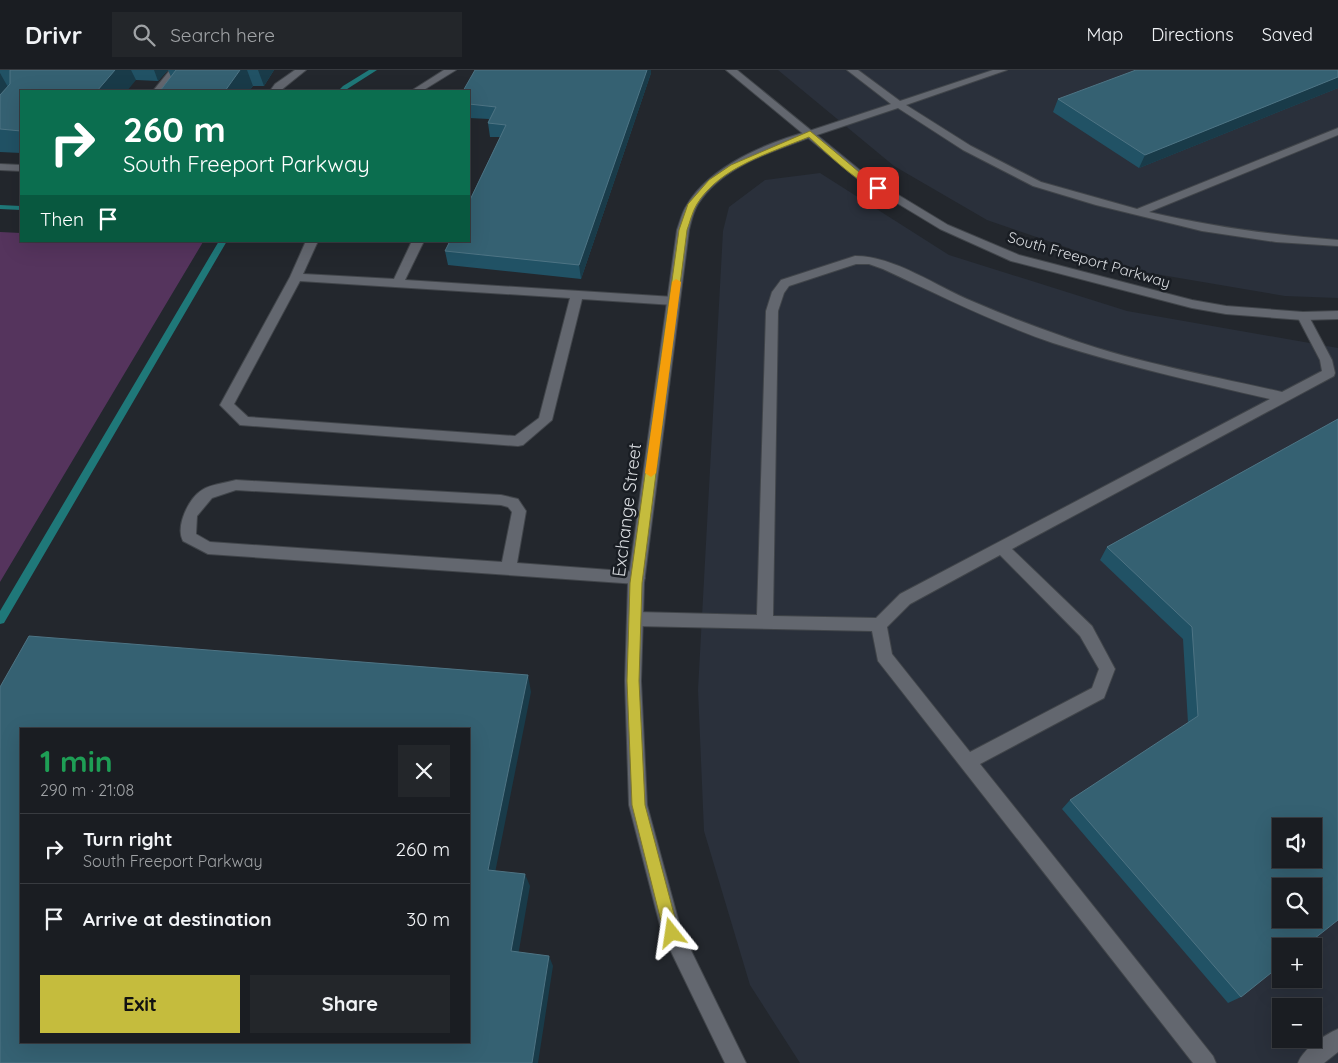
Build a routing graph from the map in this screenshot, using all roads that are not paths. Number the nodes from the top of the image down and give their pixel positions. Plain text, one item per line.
1 (175, 70) edge
2 (301, 70) edge
3 (451, 70) edge
4 (731, 70) edge
5 (852, 70) edge
6 (1002, 70) edge
7 (159, 90) edge
8 (276, 90) edge
9 (418, 90) edge
10 (898, 104) junction
11 (1338, 130) edge
12 (810, 134) junction
13 (0, 167) edge
14 (20, 168) edge
15 (1139, 212) junction
16 (312, 242) edge
17 (418, 242) edge
18 (1338, 243) edge
19 (296, 277) junction
20 (398, 283) junction
21 (577, 295) junction
22 (674, 301) junction
23 (1338, 315) edge
24 (1303, 316) junction
25 (1338, 324) edge
26 (1283, 397) junction
27 (1001, 546) junction
28 (508, 569) junction
29 (637, 578) junction
30 (636, 619) junction
31 (765, 622) junction
32 (879, 625) junction
33 (968, 762) junction
34 (1338, 1039) edge
35 (736, 1063) edge
36 (1206, 1063) edge
37 (1308, 1063) edge

1 - 7 street
2 - 8 street
3 - 9 street
4 - 12 street, South Freeport Parkway
5 - 10 street
6 - 10 street, Exchange Street
10 - 12 street, Exchange Street
10 - 15 street
11 - 15 street
12 - 22 street, Exchange Street
12 - 24 street, South Freeport Parkway
13 - 14 street
15 - 18 street
16 - 19 street
17 - 20 street
19 - 20 street
19 - 21 street
20 - 21 street
21 - 22 street
22 - 29 street, Exchange Street
23 - 24 street
24 - 25 street
24 - 26 street
26 - 27 street
26 - 31 street
27 - 32 street
27 - 33 street
28 - 28 street
28 - 29 street
29 - 30 street, Exchange Street
30 - 31 street
30 - 35 street, Exchange Street
31 - 32 street
32 - 33 street
33 - 36 street
34 - 37 street

